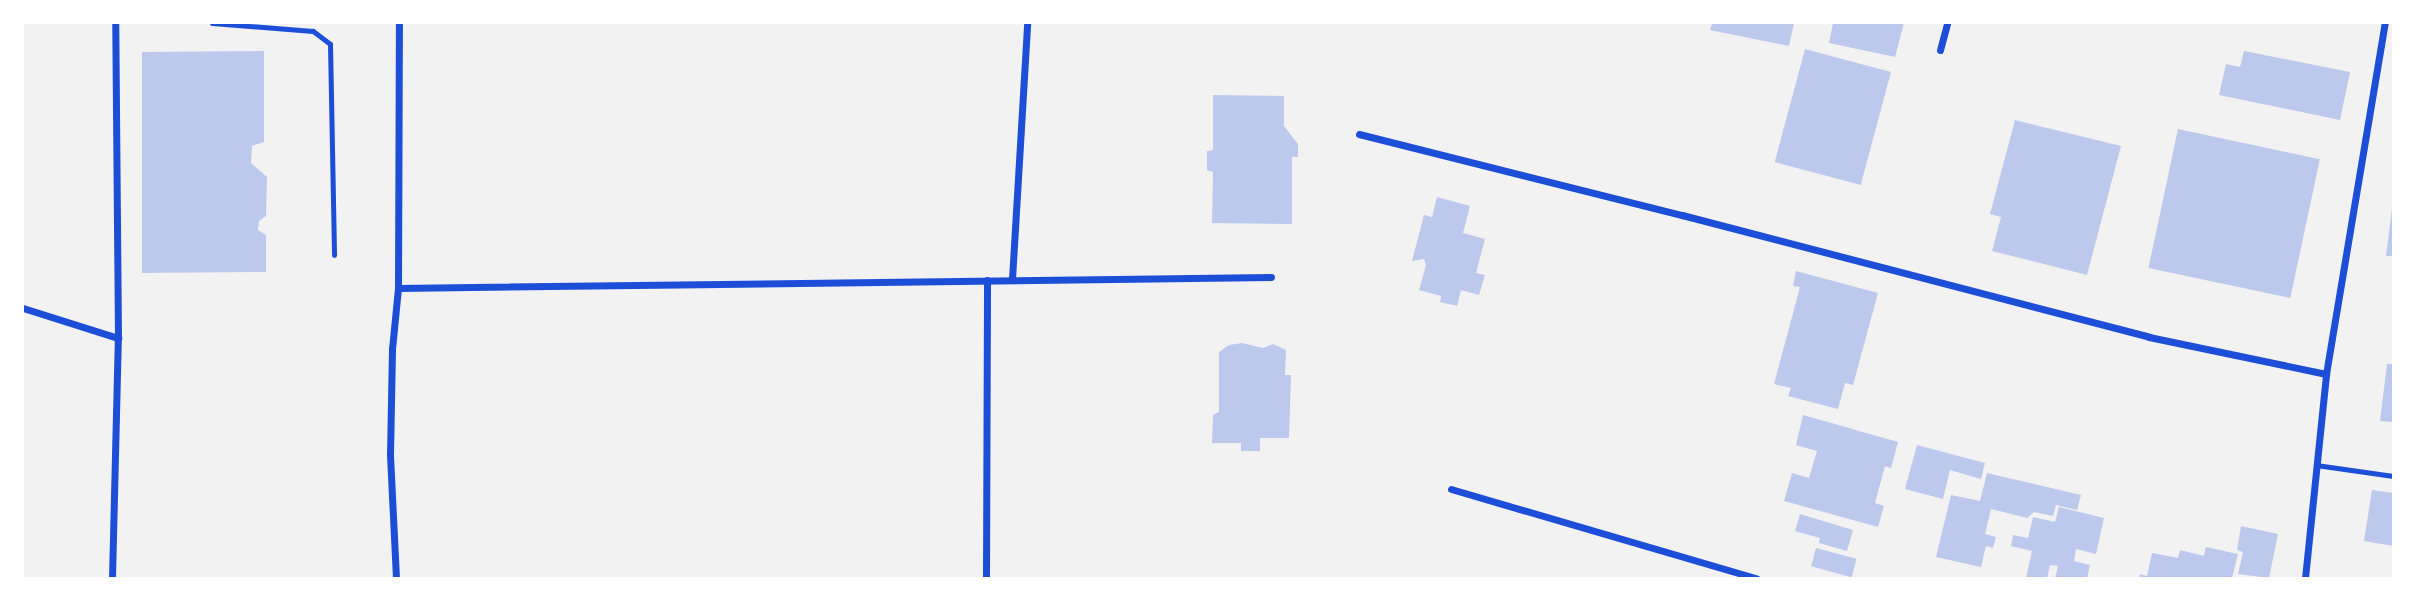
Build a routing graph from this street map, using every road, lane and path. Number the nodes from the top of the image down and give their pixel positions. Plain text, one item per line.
1 (116, 23) edge
2 (212, 23) edge
3 (399, 23) edge
4 (1027, 23) edge
5 (1947, 23) edge
6 (2385, 23) edge
7 (1940, 50) dead end
8 (1359, 134) dead end
9 (334, 255) dead end
10 (1271, 277) dead end
11 (1012, 279) junction
12 (987, 280) junction
13 (398, 288) junction
14 (23, 309) edge
15 (118, 338) junction
16 (2326, 374) junction
17 (2316, 465) junction
18 (2393, 476) edge
19 (1451, 489) dead end
20 (112, 578) edge
21 (396, 578) edge
22 (986, 578) edge
23 (1756, 578) edge
24 (2305, 578) edge

1 - 15 street
2 - 9 lane
3 - 13 street
4 - 11 street
5 - 7 street
6 - 16 street
8 - 16 street
10 - 11 street
11 - 12 street
12 - 13 street
12 - 22 street
13 - 21 street
14 - 15 street
15 - 20 street
16 - 17 street
17 - 18 lane
17 - 24 street
19 - 23 street

